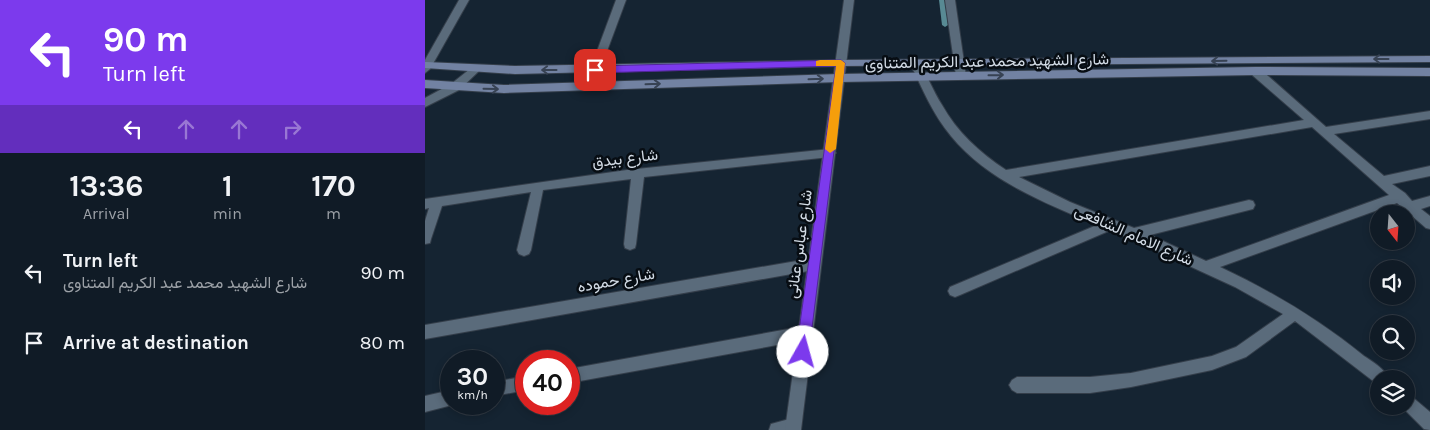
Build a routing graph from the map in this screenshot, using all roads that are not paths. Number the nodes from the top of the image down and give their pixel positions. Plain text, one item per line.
1 (465, 0) edge
2 (621, 0) edge
3 (849, 0) edge
4 (950, 0) edge
5 (1334, 59) junction
6 (1430, 59) edge
7 (841, 63) junction
8 (915, 63) junction
9 (959, 63) junction
10 (426, 66) edge
11 (475, 69) junction
12 (595, 70) junction
13 (1255, 70) junction
14 (1342, 71) junction
15 (1430, 72) edge
16 (961, 76) junction
17 (921, 77) junction
18 (839, 78) junction
19 (425, 84) edge
20 (455, 87) junction
21 (425, 103) edge
22 (1430, 115) edge
23 (1319, 127) junction
24 (830, 153) junction
25 (1430, 171) edge
26 (638, 173) junction
27 (1003, 175) junction
28 (1383, 181) junction
29 (538, 186) junction
30 (1401, 196) junction
31 (438, 201) junction
32 (1430, 201) edge
33 (425, 204) edge
34 (1249, 205) dead end
35 (1411, 205) edge
36 (1415, 205) edge
37 (1415, 209) edge
38 (1430, 224) edge
39 (1110, 225) junction
40 (1134, 234) junction
41 (425, 239) edge
42 (630, 244) dead end
43 (524, 250) dead end
44 (814, 264) junction
45 (1205, 267) junction
46 (955, 291) dead end
47 (1295, 313) junction
48 (425, 332) edge
49 (805, 333) junction
50 (1371, 370) edge
51 (580, 374) edge
52 (1017, 385) dead end
53 (440, 401) edge
54 (425, 404) edge
55 (1415, 409) edge
56 (1430, 423) edge
57 (793, 428) edge
58 (777, 430) edge

1 - 10 street
2 - 12 street
3 - 7 street, شارع عباس عنانى
4 - 9 street
6 -> 5 main road, شارع الشهيد محمد عبد الكريم المتناوى
5 -> 9 main road, شارع الشهيد محمد عبد الكريم المتناوى
5 - 14 main road
7 - 8 main road, شارع الشهيد محمد عبد الكريم المتناوى
7 - 12 main road, شارع الشهيد محمد عبد الكريم المتناوى
7 - 18 street, شارع عباس عنانى
8 - 9 main road, شارع الشهيد محمد عبد الكريم المتناوى
8 - 17 street, شارع الامام الشافعى
9 - 16 street
10 - 11 main road, شارع الشهيد محمد عبد الكريم المتناوى
12 -> 11 main road, شارع الشهيد محمد عبد الكريم المتناوى
11 - 20 street
13 - 14 main road, شارع الشهيد محمد عبد الكريم المتناوى
16 -> 13 main road, شارع الشهيد محمد عبد الكريم المتناوى
13 - 23 street
14 - 15 main road, شارع الشهيد محمد عبد الكريم المتناوى
16 - 17 main road, شارع الشهيد محمد عبد الكريم المتناوى
17 - 18 main road, شارع الشهيد محمد عبد الكريم المتناوى
17 - 27 street, شارع الامام الشافعى
20 -> 18 main road, شارع الشهيد محمد عبد الكريم المتناوى
18 - 24 street, شارع عباس عنانى
19 - 20 main road, شارع الشهيد محمد عبد الكريم المتناوى
20 - 21 street
22 - 23 street
23 - 27 street
23 - 28 street
24 - 26 street, شارع بيدق
24 - 44 street, شارع عباس عنانى
25 - 28 street
26 - 29 street, شارع بيدق
26 - 42 street
27 - 39 street, شارع الامام الشافعى
28 - 30 street
29 - 31 street, شارع بيدق
29 - 43 street
30 - 35 street
30 - 45 street
31 - 33 street, شارع بيدق
31 - 41 street
32 - 36 street
34 - 40 street
37 - 38 street
39 - 40 street, شارع الامام الشافعى
39 - 46 street
40 - 45 street, شارع الامام الشافعى
44 - 48 street, شارع حموده
44 - 49 street, شارع عباس عنانى
45 - 47 street, شارع الامام الشافعى
47 - 50 street, شارع الامام الشافعى
47 - 52 street
49 - 51 street
49 - 57 street, شارع عباس عنانى
53 - 54 street
55 - 56 street
57 - 58 street

